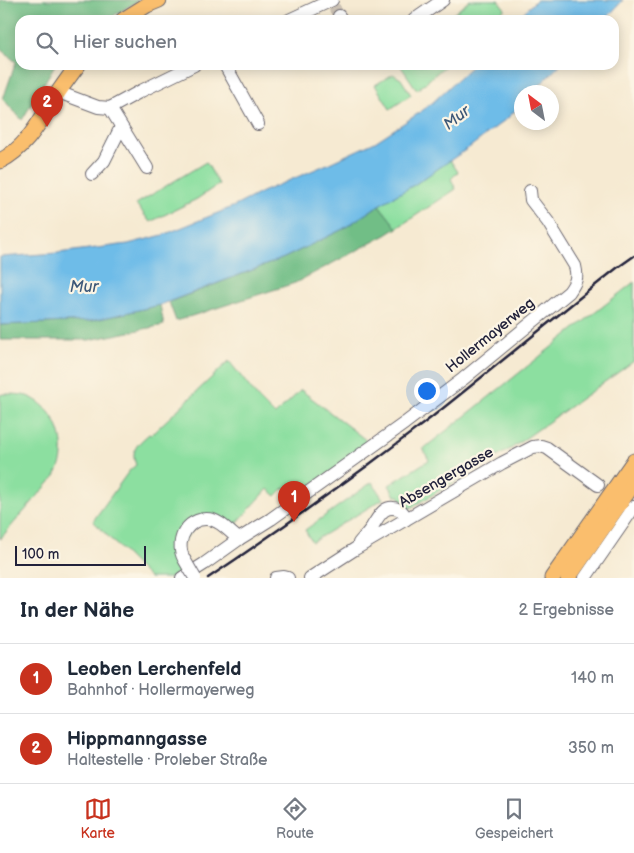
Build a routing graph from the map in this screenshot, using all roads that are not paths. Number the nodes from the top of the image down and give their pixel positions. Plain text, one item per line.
1 (159, 0) edge
2 (443, 0) edge
3 (335, 9) edge
4 (130, 15) edge
5 (310, 15) edge
6 (421, 15) edge
7 (74, 70) edge
8 (184, 70) edge
9 (228, 70) edge
10 (58, 92) junction
11 (110, 108) junction
12 (258, 124) dead end
13 (121, 127) junction
14 (0, 161) edge
15 (147, 168) dead end
16 (92, 174) dead end
17 (530, 191) dead end
18 (634, 461) edge
19 (634, 483) edge
20 (598, 485) dead end
21 (634, 507) edge
22 (405, 520) junction
23 (239, 539) junction
24 (355, 549) junction
25 (182, 578) edge
26 (195, 578) edge
27 (276, 578) edge
28 (288, 578) edge
29 (310, 578) edge
30 (552, 578) edge
31 (568, 578) edge
32 (584, 578) edge

1 - 4 main road
2 - 6 street
3 - 5 street
7 - 10 main road
8 - 11 street
9 - 12 street
10 - 11 street
10 - 14 main road
11 - 13 street
13 - 15 street
13 - 16 street
17 - 23 street, Hollermayerweg
18 - 30 main road
19 - 31 main road
20 - 22 street, Absengergasse
21 - 32 street
22 - 24 street, Absengergasse
22 - 24 street
23 - 25 street, Hollermayerweg
23 - 26 street, bridge
24 - 29 street, Absengergasse
27 - 28 street

